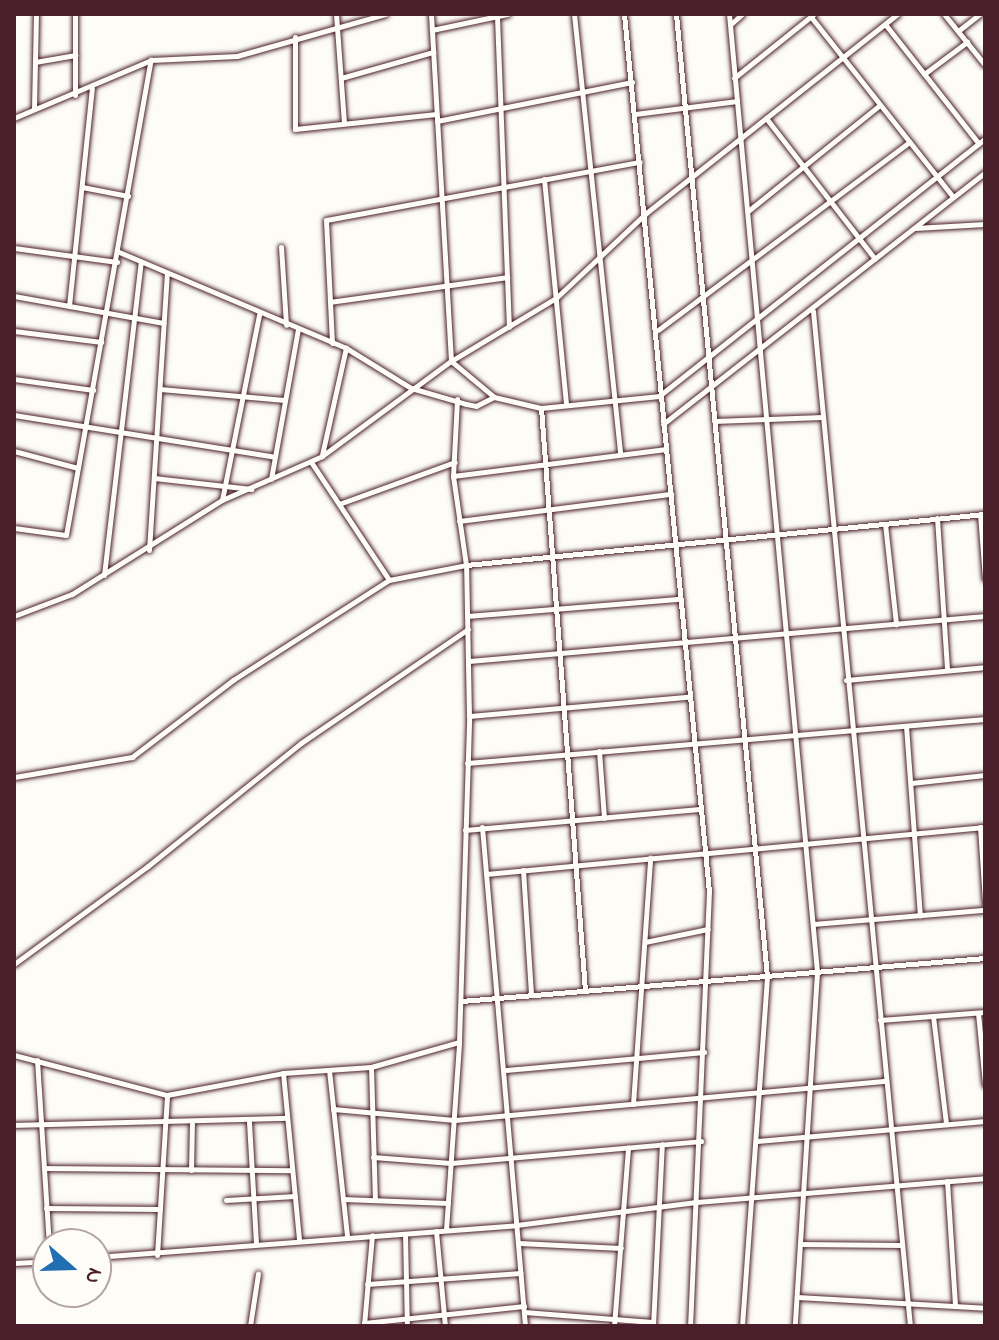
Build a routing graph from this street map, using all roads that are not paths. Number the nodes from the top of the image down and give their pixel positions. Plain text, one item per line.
1 (36, 14) edge
2 (75, 14) edge
3 (336, 14) edge
4 (385, 14) edge
5 (431, 14) edge
6 (507, 14) edge
7 (574, 14) edge
8 (624, 14) edge
9 (676, 14) edge
10 (729, 14) edge
11 (742, 14) edge
12 (897, 14) edge
13 (944, 14) edge
14 (980, 14) edge
15 (812, 15) edge
16 (497, 17) junction
17 (730, 24) junction
18 (885, 24) junction
19 (337, 28) junction
20 (432, 30) junction
21 (958, 31) junction
22 (295, 37) junction
23 (967, 42) junction
24 (433, 52) junction
25 (75, 55) junction
26 (843, 58) junction
27 (151, 60) junction
28 (35, 62) junction
29 (985, 65) edge
30 (924, 74) junction
31 (341, 78) junction
32 (734, 78) junction
33 (632, 82) junction
34 (92, 88) junction
35 (582, 92) junction
36 (75, 95) junction
37 (737, 101) junction
38 (880, 105) junction
39 (684, 108) junction
40 (34, 109) junction
41 (500, 109) junction
42 (635, 114) junction
43 (436, 117) junction
44 (14, 118) edge
45 (766, 118) junction
46 (344, 123) junction
47 (985, 139) edge
48 (741, 140) junction
49 (909, 142) junction
50 (979, 144) junction
51 (640, 162) junction
52 (803, 167) junction
53 (591, 171) junction
54 (985, 172) edge
55 (937, 177) junction
56 (544, 179) junction
57 (691, 180) junction
58 (82, 187) junction
59 (503, 187) junction
60 (128, 196) junction
61 (953, 197) junction
62 (440, 199) junction
63 (832, 204) junction
64 (747, 212) junction
65 (645, 214) junction
66 (985, 224) edge
67 (914, 228) junction
68 (858, 239) junction
69 (281, 247) dead end
70 (14, 248) edge
71 (119, 252) junction
72 (74, 257) junction
73 (600, 257) junction
74 (875, 259) junction
75 (753, 261) junction
76 (117, 262) junction
77 (141, 262) junction
78 (167, 273) junction
79 (507, 277) junction
80 (444, 286) junction
81 (14, 296) edge
82 (701, 297) junction
83 (556, 298) junction
84 (329, 302) junction
85 (69, 306) junction
86 (813, 311) junction
87 (107, 313) junction
88 (259, 314) junction
89 (134, 317) junction
90 (755, 320) junction
91 (164, 323) junction
92 (286, 325) junction
93 (509, 328) junction
94 (298, 329) junction
95 (14, 331) edge
96 (658, 331) junction
97 (101, 342) junction
98 (332, 343) junction
99 (346, 348) junction
100 (760, 352) junction
101 (707, 358) junction
102 (451, 361) junction
103 (14, 379) edge
104 (411, 388) junction
105 (711, 388) junction
106 (160, 389) junction
107 (93, 390) junction
108 (659, 396) junction
109 (243, 397) junction
110 (494, 397) junction
111 (457, 399) junction
112 (285, 400) junction
113 (615, 402) junction
114 (566, 406) junction
115 (541, 408) junction
116 (14, 415) edge
117 (822, 417) junction
118 (767, 420) junction
119 (714, 421) junction
120 (663, 424) junction
121 (86, 429) junction
122 (121, 434) junction
123 (156, 439) junction
124 (666, 449) junction
125 (14, 451) edge
126 (232, 451) junction
127 (620, 454) junction
128 (322, 456) junction
129 (275, 457) junction
130 (311, 462) junction
131 (455, 462) junction
132 (545, 463) junction
133 (78, 468) junction
134 (453, 476) junction
135 (154, 478) junction
136 (271, 480) junction
137 (225, 486) junction
138 (252, 489) junction
139 (671, 494) junction
140 (222, 500) junction
141 (339, 504) junction
142 (548, 510) junction
143 (982, 514) edge
144 (937, 518) junction
145 (459, 521) junction
146 (885, 524) junction
147 (14, 528) edge
148 (832, 529) junction
149 (777, 534) junction
150 (724, 540) junction
151 (676, 544) junction
152 (149, 550) junction
153 (552, 557) junction
154 (466, 565) junction
155 (984, 567) edge
156 (104, 575) junction
157 (985, 579) edge
158 (389, 580) junction
159 (680, 599) junction
160 (556, 610) junction
161 (14, 616) edge
162 (467, 616) junction
163 (985, 616) edge
164 (944, 620) junction
165 (896, 624) junction
166 (468, 629) junction
167 (841, 629) junction
168 (786, 633) junction
169 (734, 639) junction
170 (683, 642) junction
171 (559, 654) junction
172 (469, 661) junction
173 (985, 667) edge
174 (947, 669) junction
175 (846, 680) junction
176 (688, 697) junction
177 (564, 709) junction
178 (469, 716) junction
179 (985, 719) edge
180 (906, 726) junction
181 (851, 730) junction
182 (796, 735) junction
183 (743, 740) junction
184 (691, 743) junction
185 (599, 751) junction
186 (567, 754) junction
187 (467, 763) junction
188 (985, 775) edge
189 (14, 777) edge
190 (911, 783) junction
191 (699, 809) junction
192 (604, 818) junction
193 (572, 821) junction
194 (482, 827) junction
195 (982, 827) edge
196 (465, 830) junction
197 (914, 833) junction
198 (862, 839) junction
199 (806, 844) junction
200 (753, 849) junction
201 (707, 855) junction
202 (650, 858) junction
203 (576, 866) junction
204 (523, 870) junction
205 (486, 874) junction
206 (985, 903) edge
207 (985, 910) edge
208 (920, 915) junction
209 (870, 919) junction
210 (813, 924) junction
211 (708, 929) junction
212 (645, 942) junction
213 (985, 958) edge
214 (14, 964) edge
215 (875, 967) junction
216 (817, 972) junction
217 (767, 977) junction
218 (706, 981) junction
219 (642, 986) junction
220 (585, 991) junction
221 (531, 995) junction
222 (500, 998) junction
223 (461, 1001) junction
224 (981, 1013) edge
225 (933, 1016) junction
226 (880, 1020) junction
227 (459, 1042) junction
228 (704, 1052) junction
229 (14, 1055) edge
230 (636, 1058) junction
231 (37, 1060) junction
232 (371, 1067) junction
233 (329, 1070) junction
234 (505, 1070) junction
235 (283, 1073) junction
236 (886, 1081) junction
237 (985, 1085) edge
238 (811, 1087) junction
239 (760, 1092) junction
240 (167, 1095) junction
241 (702, 1098) junction
242 (633, 1104) junction
243 (333, 1109) junction
244 (372, 1112) junction
245 (509, 1115) junction
246 (287, 1118) junction
247 (455, 1120) junction
248 (985, 1121) edge
249 (249, 1122) junction
250 (165, 1123) junction
251 (41, 1124) junction
252 (192, 1124) junction
253 (946, 1124) junction
254 (14, 1125) edge
255 (890, 1129) junction
256 (807, 1137) junction
257 (701, 1141) junction
258 (757, 1141) junction
259 (662, 1144) junction
260 (628, 1147) junction
261 (373, 1157) junction
262 (512, 1157) junction
263 (451, 1163) junction
264 (44, 1168) junction
265 (162, 1170) junction
266 (191, 1170) junction
267 (251, 1170) junction
268 (292, 1170) junction
269 (985, 1178) edge
270 (947, 1181) junction
271 (896, 1183) junction
272 (804, 1191) junction
273 (295, 1196) junction
274 (752, 1196) junction
275 (253, 1198) junction
276 (343, 1199) junction
277 (226, 1200) dead end
278 (375, 1200) junction
279 (696, 1202) junction
280 (448, 1203) junction
281 (659, 1206) junction
282 (46, 1208) junction
283 (160, 1209) junction
284 (624, 1211) junction
285 (517, 1225) junction
286 (48, 1228) edge
287 (446, 1230) junction
288 (436, 1231) junction
289 (405, 1234) junction
290 (372, 1235) junction
291 (347, 1237) junction
292 (299, 1240) junction
293 (256, 1243) junction
294 (519, 1243) junction
295 (800, 1244) junction
296 (902, 1245) junction
297 (621, 1248) junction
298 (157, 1255) junction
299 (112, 1256) edge
300 (521, 1273) junction
301 (258, 1274) dead end
302 (441, 1279) junction
303 (408, 1281) junction
304 (367, 1284) junction
305 (797, 1297) junction
306 (908, 1303) junction
307 (955, 1306) junction
308 (985, 1308) edge
309 (524, 1309) junction
310 (444, 1315) junction
311 (407, 1322) edge
312 (615, 1323) edge
313 (653, 1324) edge
314 (364, 1325) edge
315 (250, 1326) edge
316 (445, 1326) edge
317 (525, 1326) edge
318 (690, 1326) edge
319 (742, 1326) edge
320 (795, 1326) edge
321 (910, 1326) edge

1 - 28 street
2 - 25 street
3 - 19 street
4 - 19 street
5 - 20 street
6 - 16 street
7 - 35 street
8 - 33 street
9 - 39 street
10 - 17 street
11 - 17 street
12 - 18 street
13 - 21 street
14 - 21 street
15 - 26 street
15 - 32 street
16 - 20 street
16 - 41 street
17 - 32 street
18 - 26 street
18 - 30 street
19 - 22 street
19 - 31 street
20 - 24 street
21 - 23 street
22 - 27 street
22 - 46 street
23 - 29 street
23 - 30 street
24 - 31 street
24 - 43 street
25 - 28 street
25 - 36 street
26 - 38 street
26 - 45 street
27 - 34 street
27 - 60 street
28 - 40 street
30 - 50 street
31 - 46 street
32 - 37 street
33 - 35 street
33 - 42 street
34 - 36 street
34 - 58 street
35 - 41 street
35 - 53 street
36 - 40 street
37 - 39 street
37 - 48 street
38 - 49 street
38 - 52 street
39 - 42 street
39 - 57 street
40 - 44 street
41 - 43 street
41 - 59 street
42 - 51 street
43 - 46 street
43 - 62 street
45 - 48 street
45 - 52 street
47 - 50 street
48 - 57 street
48 - 64 street
49 - 55 street
49 - 63 street
50 - 55 street
51 - 53 street
51 - 65 street
52 - 63 street
52 - 64 street
53 - 56 street
53 - 73 street
54 - 61 street
55 - 61 street
55 - 68 street
56 - 59 street
56 - 83 street
57 - 65 street
57 - 82 street
58 - 60 street
58 - 72 street
59 - 62 street
59 - 79 street
60 - 71 street
61 - 67 street
62 - 80 street
62 - 84 street
63 - 68 street
63 - 75 street
64 - 75 street
65 - 73 street
65 - 96 street
66 - 67 street
67 - 74 street
68 - 74 street
68 - 90 street
69 - 92 street
70 - 72 street
71 - 76 street
71 - 77 street
72 - 76 street
72 - 85 street
73 - 83 street
73 - 113 street
74 - 86 street
75 - 82 street
75 - 90 street
76 - 87 street
77 - 78 street
77 - 89 street
78 - 88 street
78 - 91 street
79 - 80 street
79 - 93 street
80 - 84 street
80 - 102 street
81 - 85 street
82 - 96 street
82 - 101 street
83 - 93 street
83 - 114 street
84 - 98 street
85 - 87 street
86 - 100 street
86 - 117 street
87 - 89 street
87 - 97 street
88 - 92 street
88 - 109 street
89 - 91 street
89 - 122 street
90 - 100 street
90 - 101 street
91 - 106 street
92 - 94 street
93 - 102 street
94 - 98 street
94 - 112 street
95 - 97 street
96 - 108 street
97 - 107 street
98 - 99 street
99 - 104 street
99 - 128 street
100 - 105 street
100 - 118 street
101 - 105 street
101 - 108 street
102 - 104 street
102 - 110 street
103 - 107 street
104 - 111 street
104 - 128 street
105 - 119 street
105 - 120 street
106 - 109 street
106 - 123 street
107 - 121 street
108 - 113 street
108 - 120 street
109 - 112 street
109 - 126 street
110 - 111 street
110 - 115 street
111 - 131 street
112 - 129 street
113 - 114 street
113 - 127 street
114 - 115 street
115 - 132 street
116 - 121 street
117 - 118 street
117 - 148 street
118 - 119 street
118 - 149 street
119 - 150 street
120 - 124 street
121 - 122 street
121 - 133 street
122 - 123 street
122 - 156 street
123 - 126 street
123 - 135 street
124 - 127 street
124 - 139 street
125 - 133 street
126 - 129 street
126 - 137 street
127 - 132 street
128 - 130 street
129 - 136 street
130 - 136 street
130 - 141 street
131 - 134 street
131 - 141 street
132 - 134 street
132 - 142 street
133 - 147 street
134 - 145 street
135 - 137 street
135 - 152 street
136 - 138 street
137 - 138 street
137 - 140 street
138 - 140 street
139 - 142 street
139 - 151 street
140 - 152 street
141 - 158 street
142 - 145 street
142 - 153 street
143 - 144 street
143 - 155 street
144 - 146 street
144 - 164 street
145 - 154 street
146 - 148 street
146 - 165 street
148 - 149 street
148 - 167 street
149 - 150 street
149 - 168 street
150 - 151 street
150 - 169 street
151 - 153 street
151 - 159 street
152 - 156 street
153 - 154 street
153 - 160 street
154 - 158 street
154 - 162 street
155 - 157 street
156 - 161 street
158 - 189 street
159 - 160 street
159 - 170 street
160 - 162 street
160 - 171 street
162 - 166 street
163 - 164 street
164 - 165 street
164 - 174 street
165 - 167 street
166 - 172 street
166 - 214 street
167 - 168 street
167 - 175 street
168 - 169 street
168 - 182 street
169 - 170 street
169 - 183 street
170 - 171 street
170 - 176 street
171 - 172 street
171 - 177 street
172 - 178 street
173 - 174 street
174 - 175 street
175 - 181 street
176 - 177 street
176 - 184 street
177 - 178 street
177 - 186 street
178 - 187 street
179 - 180 street
180 - 181 street
180 - 190 street
181 - 182 street
181 - 198 street
182 - 183 street
182 - 199 street
183 - 184 street
183 - 200 street
184 - 185 street
184 - 191 street
185 - 186 street
185 - 192 street
186 - 187 street
186 - 193 street
187 - 196 street
188 - 190 street
190 - 197 street
191 - 192 street
191 - 201 street
192 - 193 street
193 - 194 street
193 - 203 street
194 - 196 street
194 - 205 street
195 - 197 street
195 - 206 street
196 - 223 street
197 - 198 street
197 - 208 street
198 - 199 street
198 - 209 street
199 - 200 street
199 - 210 street
200 - 201 street
200 - 217 street
201 - 202 street
201 - 211 street
202 - 203 street
202 - 212 street
203 - 204 street
203 - 220 street
204 - 205 street
204 - 221 street
205 - 222 street
207 - 208 street
208 - 209 street
209 - 210 street
209 - 215 street
210 - 216 street
211 - 212 street
211 - 218 street
212 - 219 street
213 - 215 street
215 - 216 street
215 - 226 street
216 - 217 street
216 - 238 street
217 - 218 street
217 - 239 street
218 - 219 street
218 - 228 street
219 - 220 street
219 - 230 street
220 - 221 street
221 - 222 street
222 - 223 street
222 - 234 street
223 - 227 street
224 - 225 street
224 - 237 street
225 - 226 street
225 - 253 street
226 - 236 street
227 - 232 street
227 - 247 street
228 - 230 street
228 - 241 street
229 - 231 street
230 - 234 street
230 - 242 street
231 - 240 street
231 - 251 street
232 - 233 street
232 - 244 street
233 - 235 street
233 - 243 street
234 - 245 street
235 - 240 street
235 - 246 street
236 - 238 street
236 - 255 street
238 - 239 street
238 - 256 street
239 - 241 street
239 - 258 street
240 - 250 street
241 - 242 street
241 - 257 street
242 - 245 street
243 - 244 street
243 - 276 street
244 - 247 street
244 - 261 street
245 - 247 street
245 - 262 street
246 - 249 street
246 - 268 street
247 - 263 street
248 - 253 street
249 - 252 street
249 - 267 street
250 - 251 street
250 - 252 street
250 - 265 street
251 - 254 street
251 - 264 street
252 - 266 street
253 - 255 street
255 - 256 street
255 - 271 street
256 - 258 street
256 - 272 street
257 - 259 street
257 - 279 street
258 - 274 street
259 - 260 street
259 - 281 street
260 - 262 street
260 - 284 street
261 - 263 street
261 - 278 street
262 - 263 street
262 - 285 street
263 - 280 street
264 - 265 street
264 - 282 street
265 - 266 street
265 - 283 street
266 - 267 street
267 - 268 street
267 - 275 street
268 - 273 street
269 - 270 street
270 - 271 street
270 - 307 street
271 - 272 street
271 - 296 street
272 - 274 street
272 - 295 street
273 - 275 street
273 - 292 street
274 - 279 street
274 - 319 street
275 - 277 street
275 - 293 street
276 - 278 street
276 - 291 street
278 - 280 street
279 - 281 street
279 - 318 street
280 - 287 street
281 - 284 street
281 - 313 street
282 - 283 street
282 - 286 street
283 - 298 street
284 - 285 street
284 - 297 street
285 - 287 street
285 - 294 street
287 - 288 street
288 - 289 street
288 - 302 street
289 - 290 street
289 - 303 street
290 - 291 street
290 - 304 street
291 - 292 street
292 - 293 street
293 - 298 street
294 - 297 street
294 - 300 street
295 - 296 street
295 - 305 street
296 - 306 street
297 - 312 street
298 - 299 street
300 - 302 street
300 - 309 street
301 - 315 street
302 - 303 street
302 - 310 street
303 - 304 street
303 - 311 street
304 - 314 street
305 - 306 street
305 - 320 street
306 - 307 street
306 - 321 street
307 - 308 street
309 - 310 street
309 - 312 street
309 - 317 street
310 - 311 street
310 - 316 street
311 - 314 street
312 - 313 street

